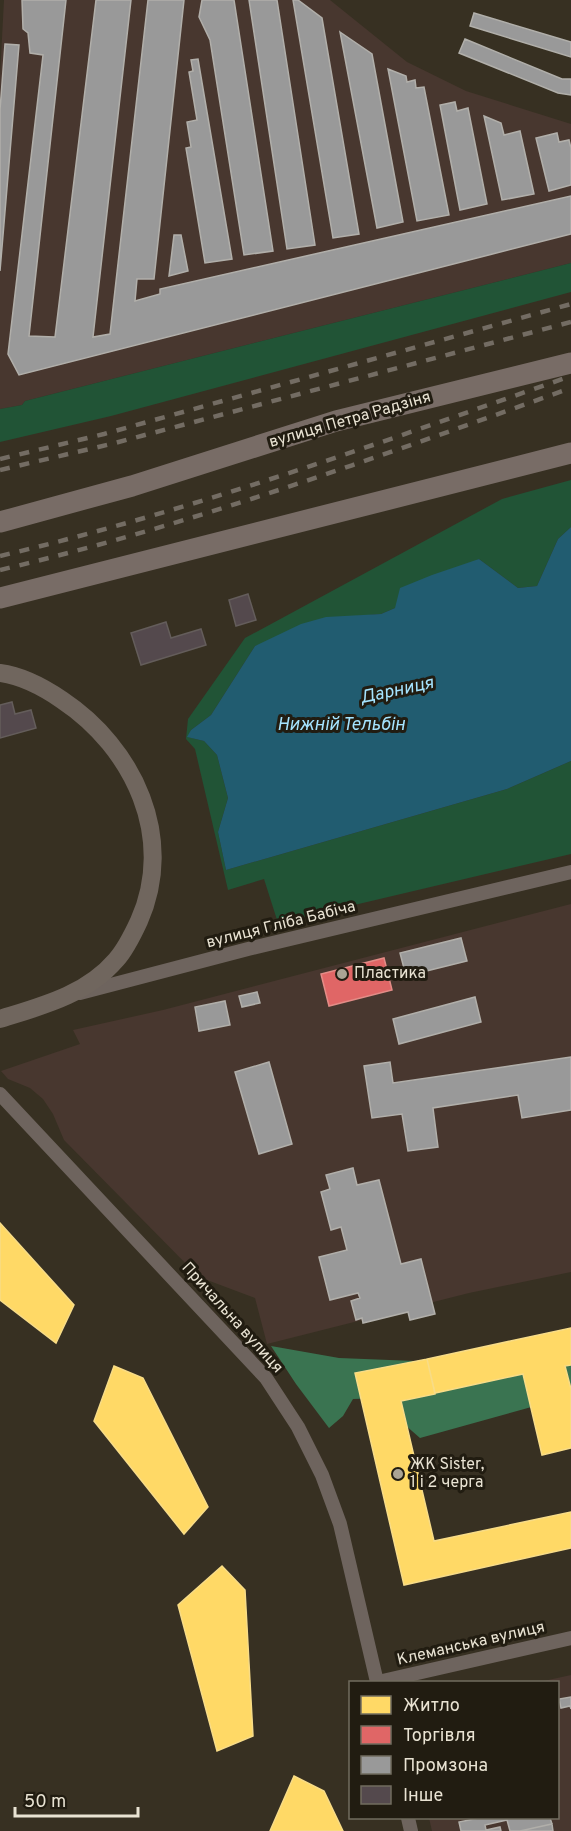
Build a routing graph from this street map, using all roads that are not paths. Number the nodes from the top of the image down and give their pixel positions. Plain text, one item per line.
1 (571, 363) edge
2 (571, 453) edge
3 (0, 522) edge
4 (0, 598) edge
5 (0, 673) edge
6 (571, 872) edge
7 (0, 1014) edge
8 (0, 1019) edge
9 (0, 1094) edge
10 (571, 1638) edge
11 (377, 1681) edge
12 (386, 1681) edge

1 - 3 main road, вулиця Петра Радзіня
2 - 4 main road
5 - 8 main road
6 - 7 street, вулиця Гліба Бабіча
9 - 11 street, Причальна вулиця
10 - 12 street, Клеманська вулиця

